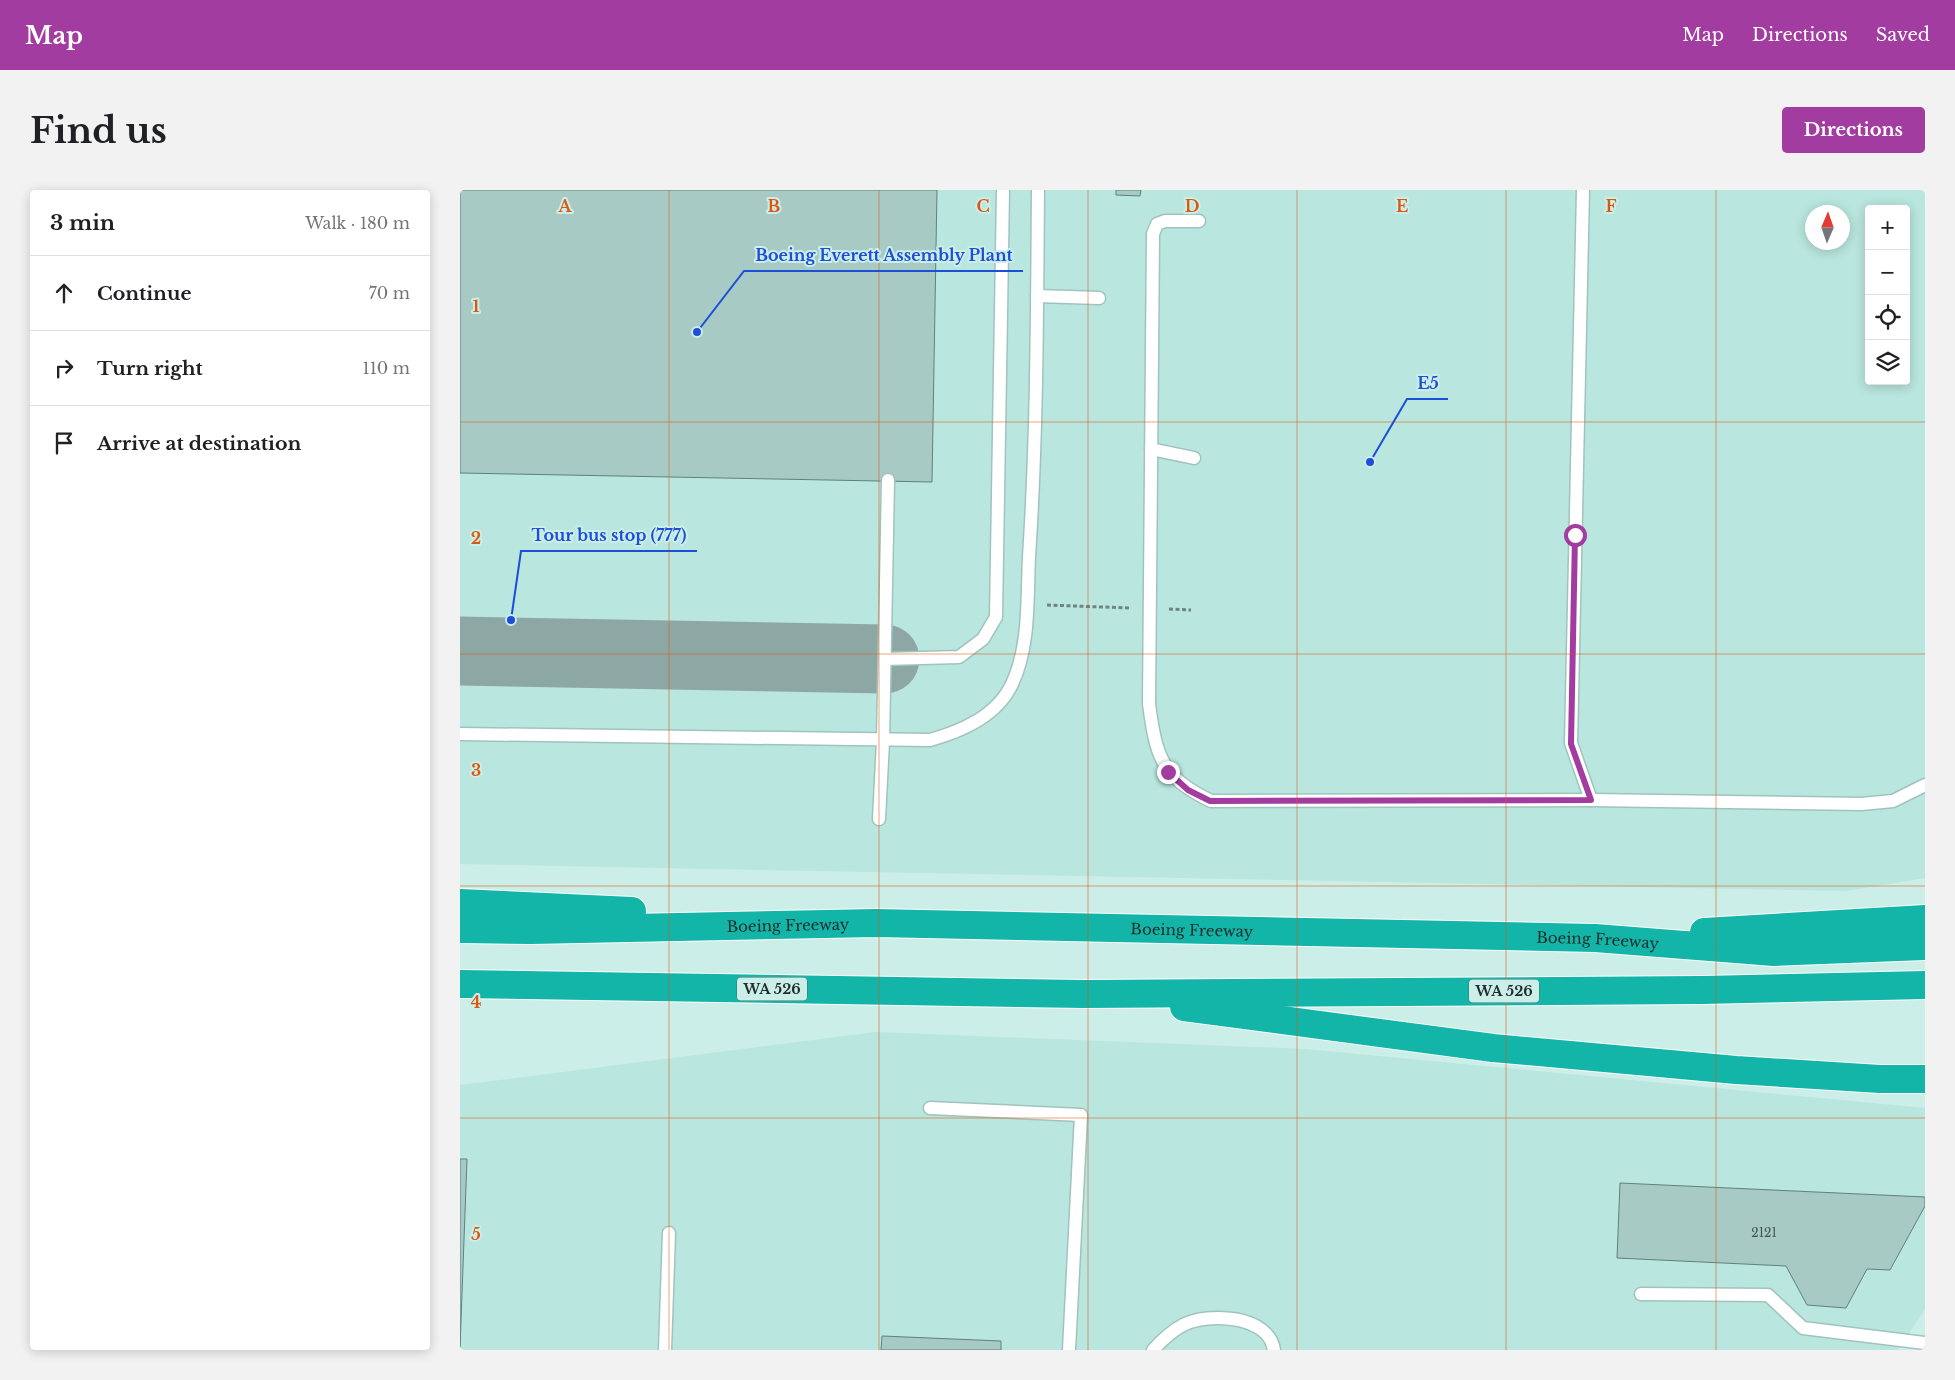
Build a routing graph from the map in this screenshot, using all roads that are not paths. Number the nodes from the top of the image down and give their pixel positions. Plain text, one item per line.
1 (1003, 190) edge
2 (1038, 190) edge
3 (1583, 190) edge
4 (1198, 221) dead end
5 (1037, 296) junction
6 (1099, 298) dead end
7 (1151, 449) junction
8 (1194, 458) dead end
9 (888, 480) dead end
10 (885, 659) junction
11 (460, 734) edge
12 (883, 741) junction
13 (1925, 785) edge
14 (1591, 800) junction
15 (879, 820) dead end
16 (460, 903) edge
17 (1925, 919) edge
18 (876, 923) junction
19 (460, 929) edge
20 (1595, 938) junction
21 (1925, 946) edge
22 (460, 984) edge
23 (1925, 985) edge
24 (1084, 994) junction
25 (1925, 1080) edge
26 (930, 1108) dead end
27 (669, 1233) dead end
28 (1641, 1294) dead end
29 (1925, 1343) edge
30 (666, 1350) edge
31 (1069, 1350) edge
32 (1153, 1350) edge
33 (1274, 1350) edge

1 - 10 lane
2 - 5 lane
3 - 14 lane
4 - 7 lane
5 - 6 lane
5 - 12 lane
7 - 8 lane
7 - 14 lane
9 - 10 lane
10 - 12 lane
11 - 12 lane
12 - 15 lane
13 - 14 lane
16 - 18 highway
17 - 20 highway
18 - 19 highway, Boeing Freeway
18 - 20 highway, Boeing Freeway
20 - 21 highway, Boeing Freeway
22 - 24 highway, WA 526
23 - 24 highway, WA 526
24 - 25 highway
26 - 31 lane
27 - 30 lane
28 - 29 lane
32 - 33 lane

